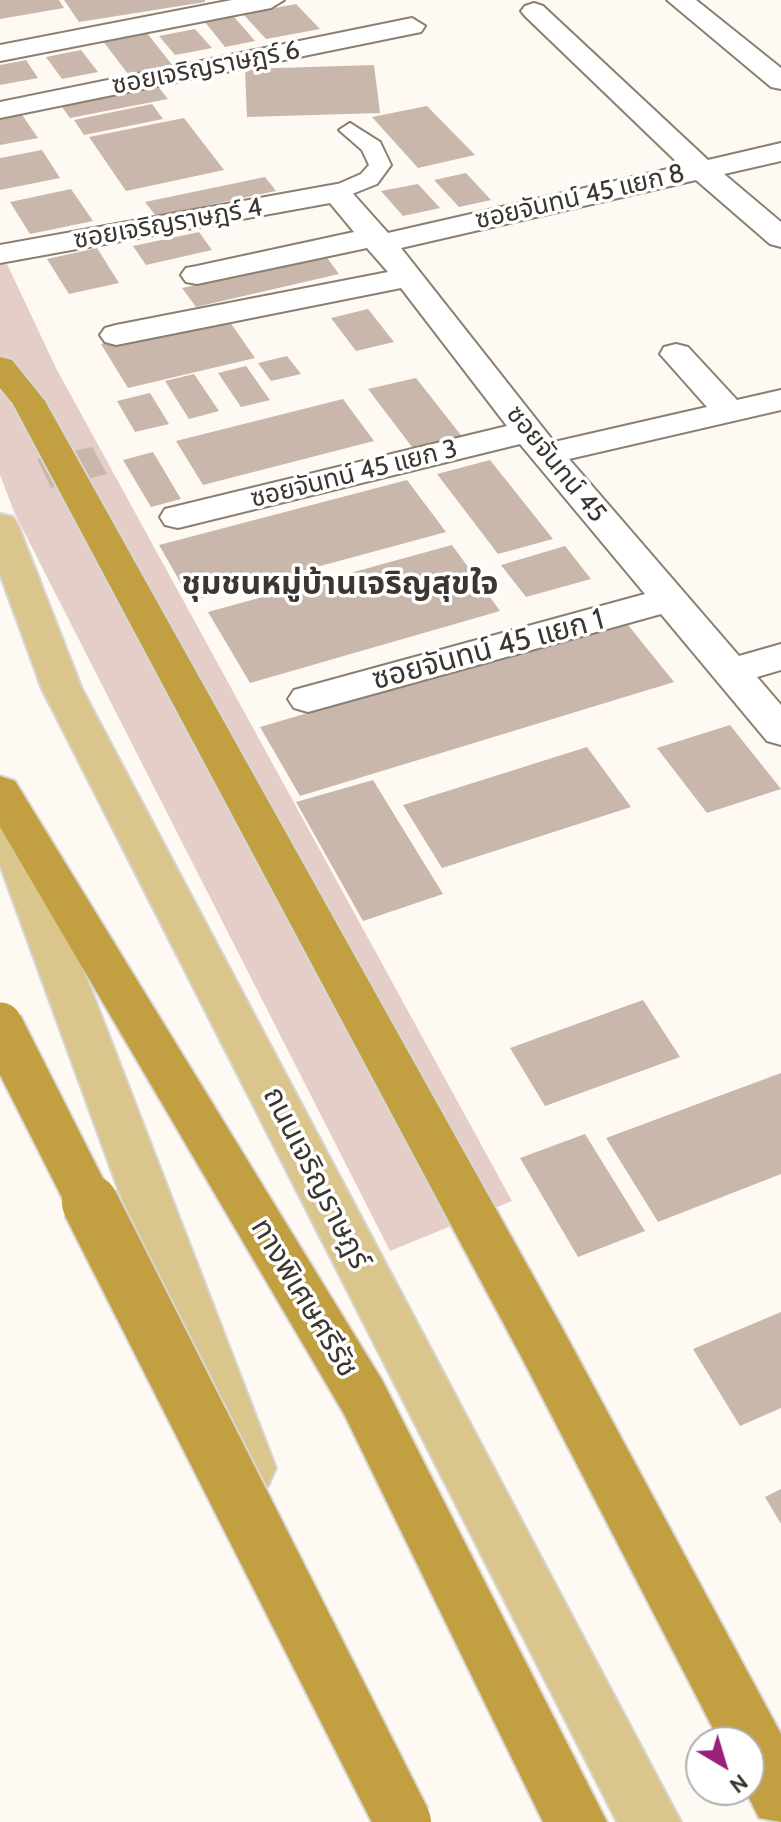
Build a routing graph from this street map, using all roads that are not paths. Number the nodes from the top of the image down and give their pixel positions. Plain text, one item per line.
1 (271, 0) edge
2 (680, 0) edge
3 (534, 11) dead end
4 (412, 26) dead end
5 (0, 53) edge
6 (781, 81) edge
7 (0, 110) edge
8 (350, 130) dead end
9 (781, 152) edge
10 (701, 169) junction
11 (337, 193) junction
12 (781, 238) edge
13 (377, 241) junction
14 (0, 254) edge
15 (197, 275) dead end
16 (409, 277) junction
17 (116, 335) dead end
18 (676, 354) dead end
19 (0, 367) edge
20 (781, 400) edge
21 (730, 412) junction
22 (538, 443) junction
23 (178, 517) dead end
24 (0, 525) edge
25 (668, 600) junction
26 (781, 657) edge
27 (731, 671) junction
28 (308, 699) dead end
29 (781, 731) edge
30 (0, 791) edge
31 (0, 808) edge
32 (0, 1025) edge
33 (781, 1796) edge
34 (381, 1822) edge
35 (403, 1822) edge
36 (576, 1822) edge
37 (650, 1822) edge

1 - 5 street
2 - 6 street
3 - 10 street
4 - 7 street, ซอยเจริญราษฎร์ 6
8 - 11 lane
9 - 10 street, ซอยจันทน์ 45 แยก 8
10 - 12 street
10 - 13 street, ซอยจันทน์ 45 แยก 8
11 - 13 street, ซอยจันทน์ 45
11 - 14 street, ซอยเจริญราษฎร์ 4
13 - 15 street, ซอยจันทน์ 45 แยก 8
13 - 16 street, ซอยจันทน์ 45
16 - 17 street
16 - 22 street, ซอยจันทน์ 45
18 - 21 street
19 - 33 highway
20 - 21 street, ซอยจันทน์ 45 แยก 3
21 - 22 street, ซอยจันทน์ 45 แยก 3
22 - 23 street, ซอยจันทน์ 45 แยก 3
22 - 25 street, ซอยจันทน์ 45
24 - 37 main road, ถนนเจริญราษฎร์
25 - 27 street, ซอยจันทน์ 45
25 - 28 street, ซอยจันทน์ 45 แยก 1
26 - 27 street
27 - 29 street, ซอยจันทน์ 45
30 - 36 highway, ทางพิเศษศรีรัช
31 - 34 main road
32 - 35 highway, bridge

